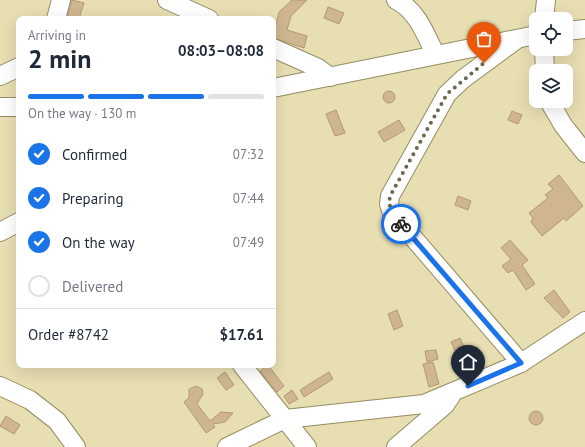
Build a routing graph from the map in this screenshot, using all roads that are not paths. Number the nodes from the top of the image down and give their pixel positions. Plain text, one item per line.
1 (61, 0) edge
2 (167, 0) edge
3 (396, 0) edge
4 (546, 0) edge
5 (545, 12) edge
6 (57, 16) edge
7 (202, 16) edge
8 (585, 29) edge
9 (573, 30) edge
10 (529, 37) edge
11 (516, 40) junction
12 (276, 49) edge
13 (436, 54) junction
14 (330, 78) junction
15 (276, 87) edge
16 (16, 106) edge
17 (0, 107) edge
18 (553, 108) edge
19 (585, 153) edge
20 (16, 224) edge
21 (0, 232) edge
22 (585, 321) edge
23 (521, 363) junction
24 (244, 368) edge
25 (0, 386) edge
26 (455, 392) junction
27 (285, 419) junction
28 (76, 447) edge
29 (227, 447) edge
30 (307, 447) edge
31 (396, 447) edge

1 - 6 street
2 - 7 street
3 - 13 street
4 - 5 street
8 - 9 street
10 - 11 street
11 - 13 street
11 - 23 street
12 - 14 street
13 - 14 street
14 - 15 street
16 - 17 street
18 - 19 street
20 - 21 street
22 - 23 street
23 - 26 street
24 - 27 street
25 - 28 street
26 - 27 street
26 - 31 street
27 - 29 street
27 - 30 street

